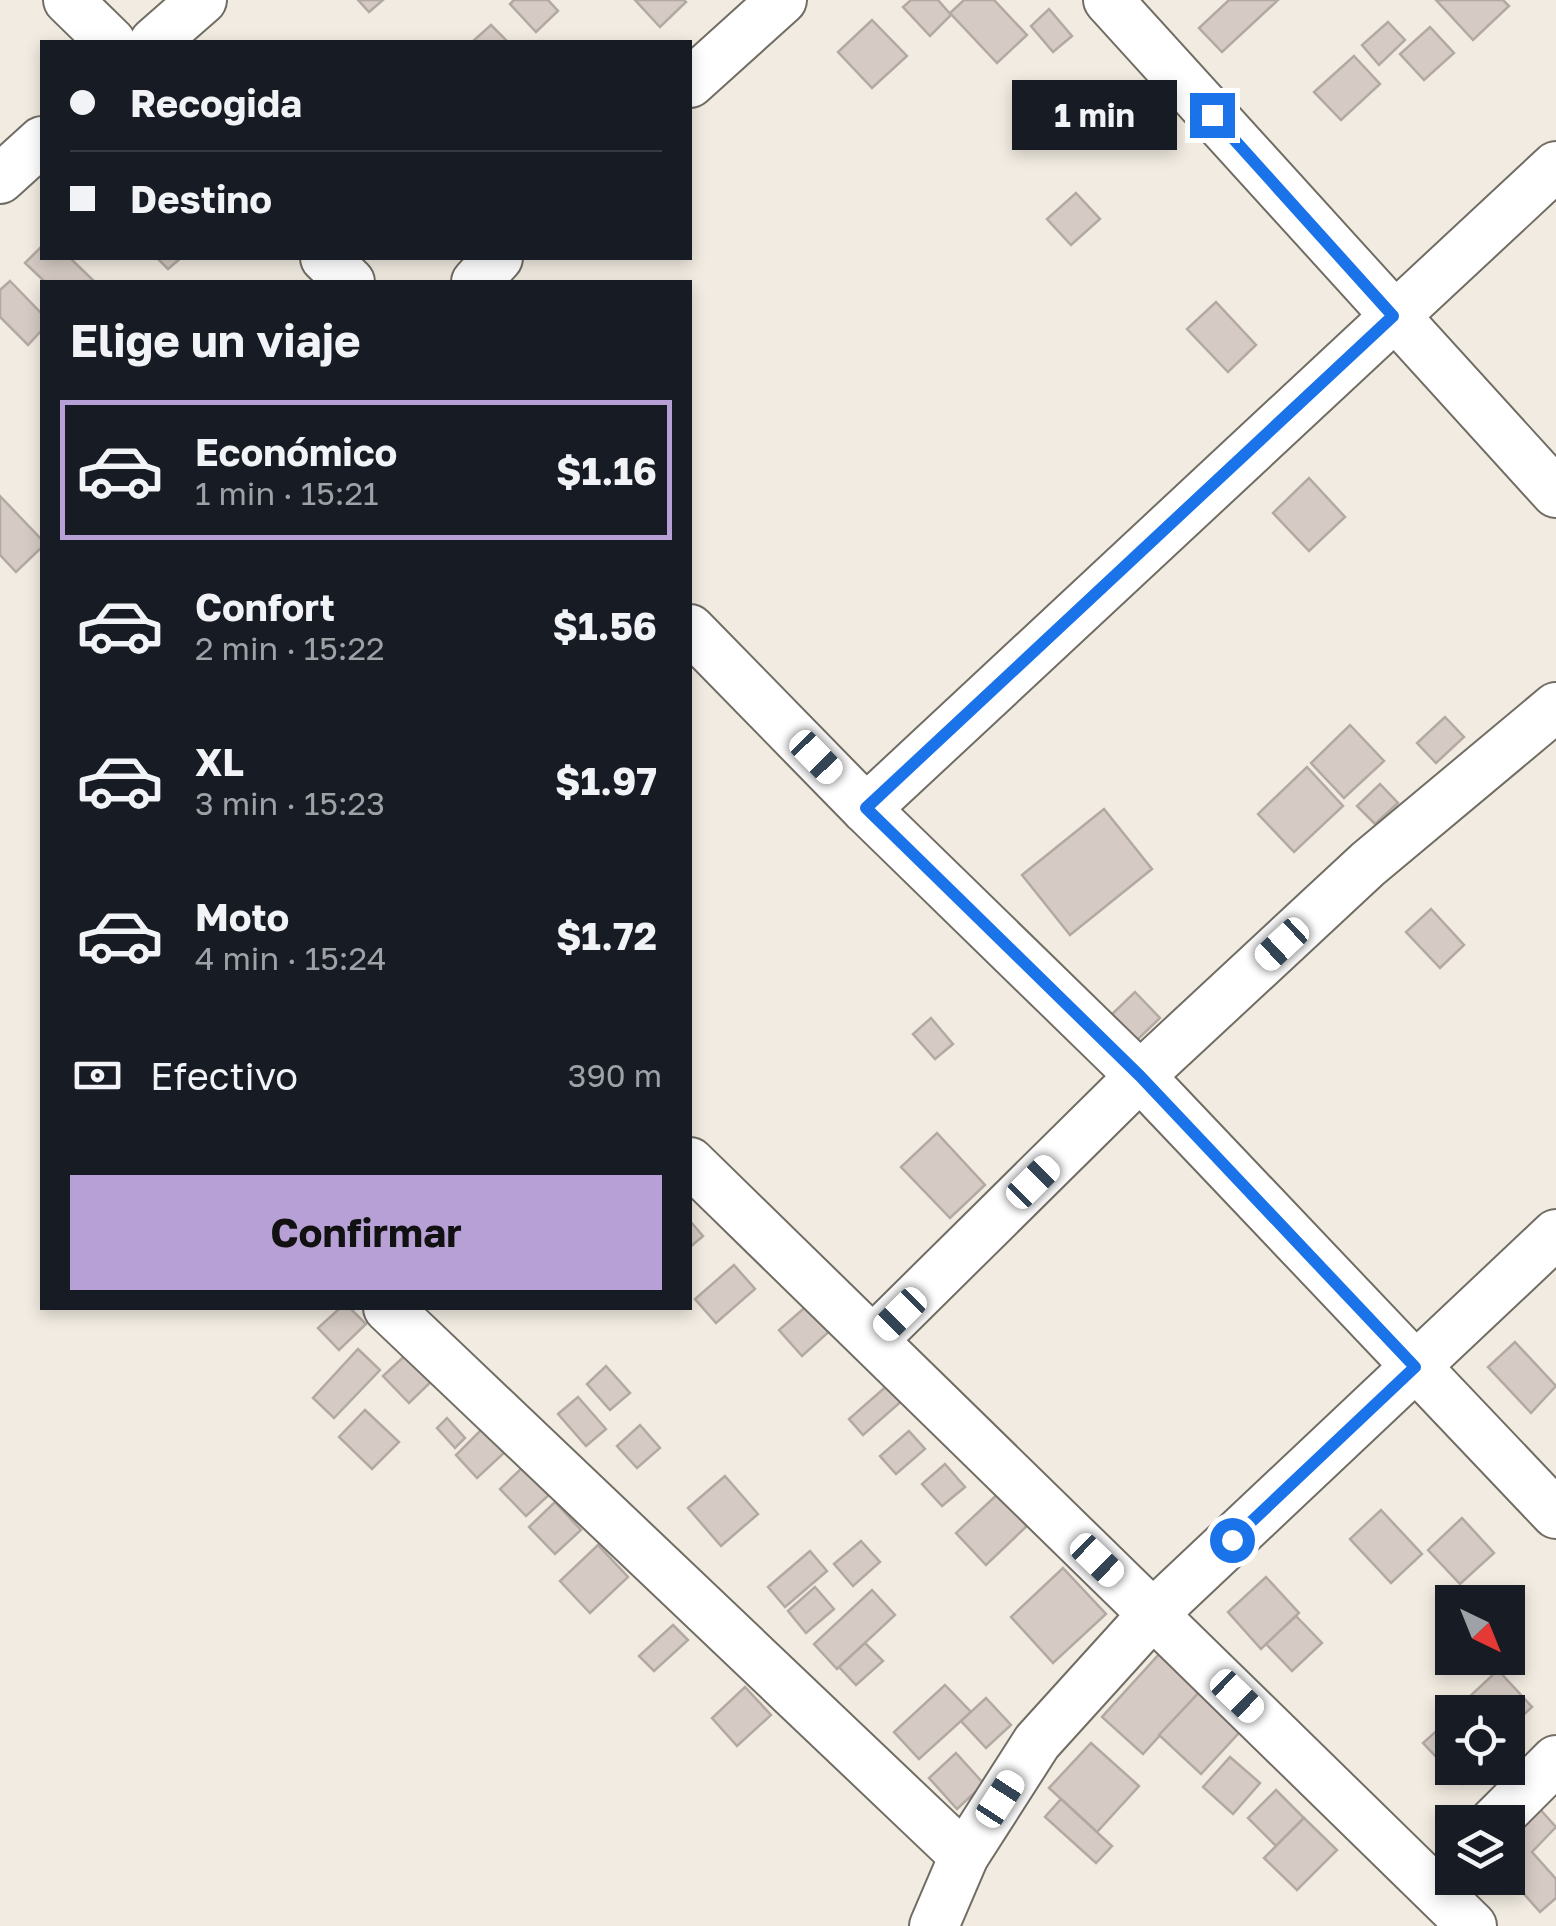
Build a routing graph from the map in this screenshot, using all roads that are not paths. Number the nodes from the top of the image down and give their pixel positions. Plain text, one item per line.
1 (68, 0) edge
2 (202, 0) edge
3 (782, 0) edge
4 (1108, 0) edge
5 (109, 40) edge
6 (156, 40) edge
7 (692, 81) edge
8 (40, 143) edge
9 (1556, 166) edge
10 (0, 179) edge
11 (327, 260) edge
12 (496, 260) edge
13 (348, 280) edge
14 (478, 280) edge
15 (1393, 316) junction
16 (1556, 493) edge
17 (692, 631) edge
18 (1556, 708) edge
19 (866, 808) junction
20 (1140, 1076) junction
21 (692, 1164) edge
22 (1556, 1234) edge
23 (390, 1310) edge
24 (873, 1340) junction
25 (1415, 1367) junction
26 (1556, 1514) edge
27 (1154, 1614) junction
28 (1556, 1760) edge
29 (1511, 1805) edge
30 (964, 1856) junction
31 (1435, 1869) edge
32 (1454, 1895) edge
33 (934, 1926) edge
34 (1472, 1926) edge

1 - 5 street
2 - 6 street
3 - 7 street
4 - 15 street
8 - 10 street
9 - 15 street
11 - 13 street
12 - 14 street
15 - 16 street
15 - 19 street
17 - 19 street
18 - 20 street
19 - 20 street
20 - 24 street
20 - 25 street
21 - 24 street
22 - 25 street
23 - 30 street
24 - 27 street
25 - 26 street
25 - 27 street
27 - 30 street
27 - 31 street
28 - 29 street
30 - 33 street
32 - 34 street

